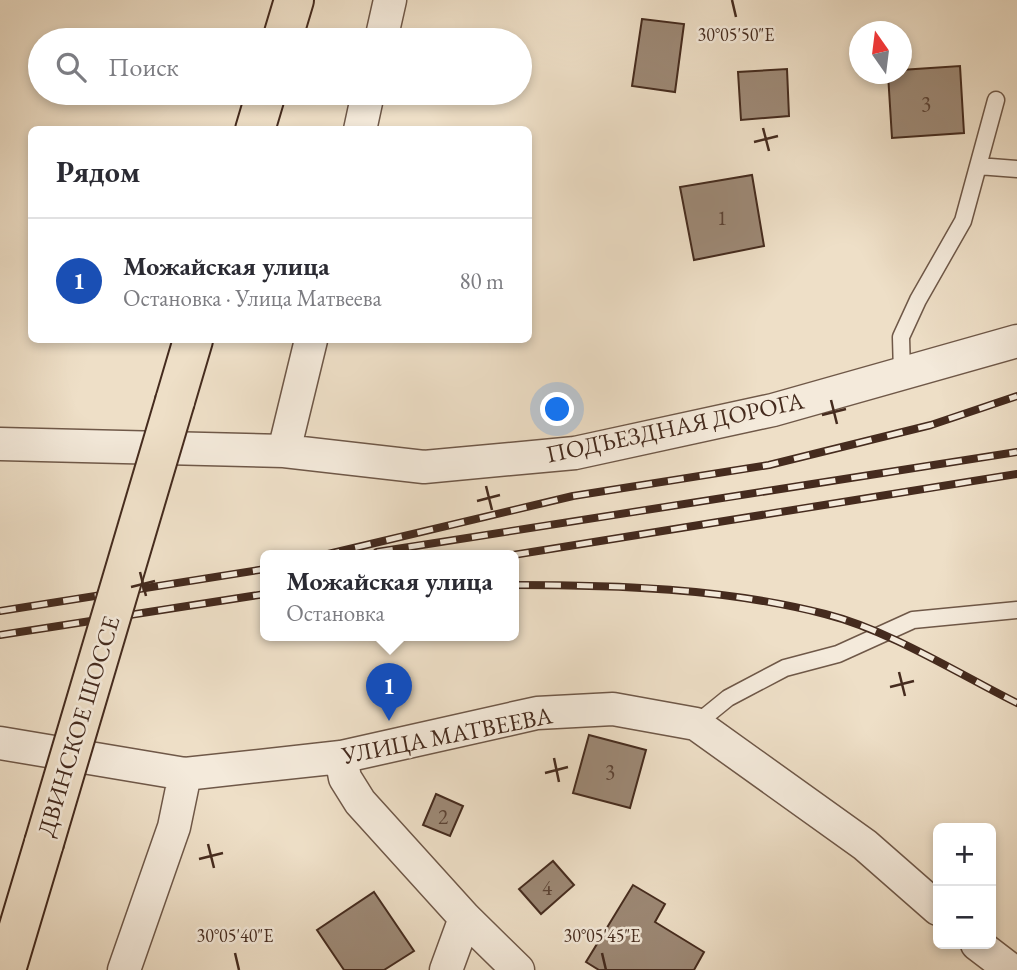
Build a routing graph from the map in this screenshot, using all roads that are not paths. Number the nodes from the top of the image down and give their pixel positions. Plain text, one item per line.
1 (294, 0) edge
2 (390, 0) edge
3 (286, 28) edge
4 (384, 28) edge
5 (996, 100) dead end
6 (262, 105) edge
7 (365, 105) edge
8 (256, 126) edge
9 (361, 126) edge
10 (978, 166) junction
11 (1017, 169) edge
12 (1017, 341) edge
13 (192, 343) edge
14 (310, 343) edge
15 (902, 374) junction
16 (0, 444) edge
17 (284, 451) junction
18 (1017, 610) edge
19 (696, 724) junction
20 (0, 743) edge
21 (341, 757) junction
22 (185, 774) junction
23 (933, 905) edge
24 (465, 918) junction
25 (984, 949) edge
26 (6, 970) edge
27 (124, 970) edge
28 (446, 970) edge
29 (518, 970) edge
30 (1012, 970) edge

1 - 3 main road
2 - 4 street
5 - 10 lane
6 - 8 main road
7 - 9 street
10 - 11 lane
10 - 15 lane
12 - 15 street, ПОДЪЕЗДНАЯ ДОРОГА
13 - 26 main road, ДВИНСКОЕ ШОССЕ, bridge
14 - 17 street
15 - 17 street, ПОДЪЕЗДНАЯ ДОРОГА
16 - 17 street, ПОДЪЕЗДНАЯ ДОРОГА
18 - 19 lane
19 - 21 street, УЛИЦА МАТВЕЕВА
19 - 23 street, УЛИЦА МАТВЕЕВА
20 - 22 street, УЛИЦА МАТВЕЕВА
21 - 22 street, УЛИЦА МАТВЕЕВА
21 - 24 street
22 - 27 street
24 - 28 street
24 - 29 street
25 - 30 street

